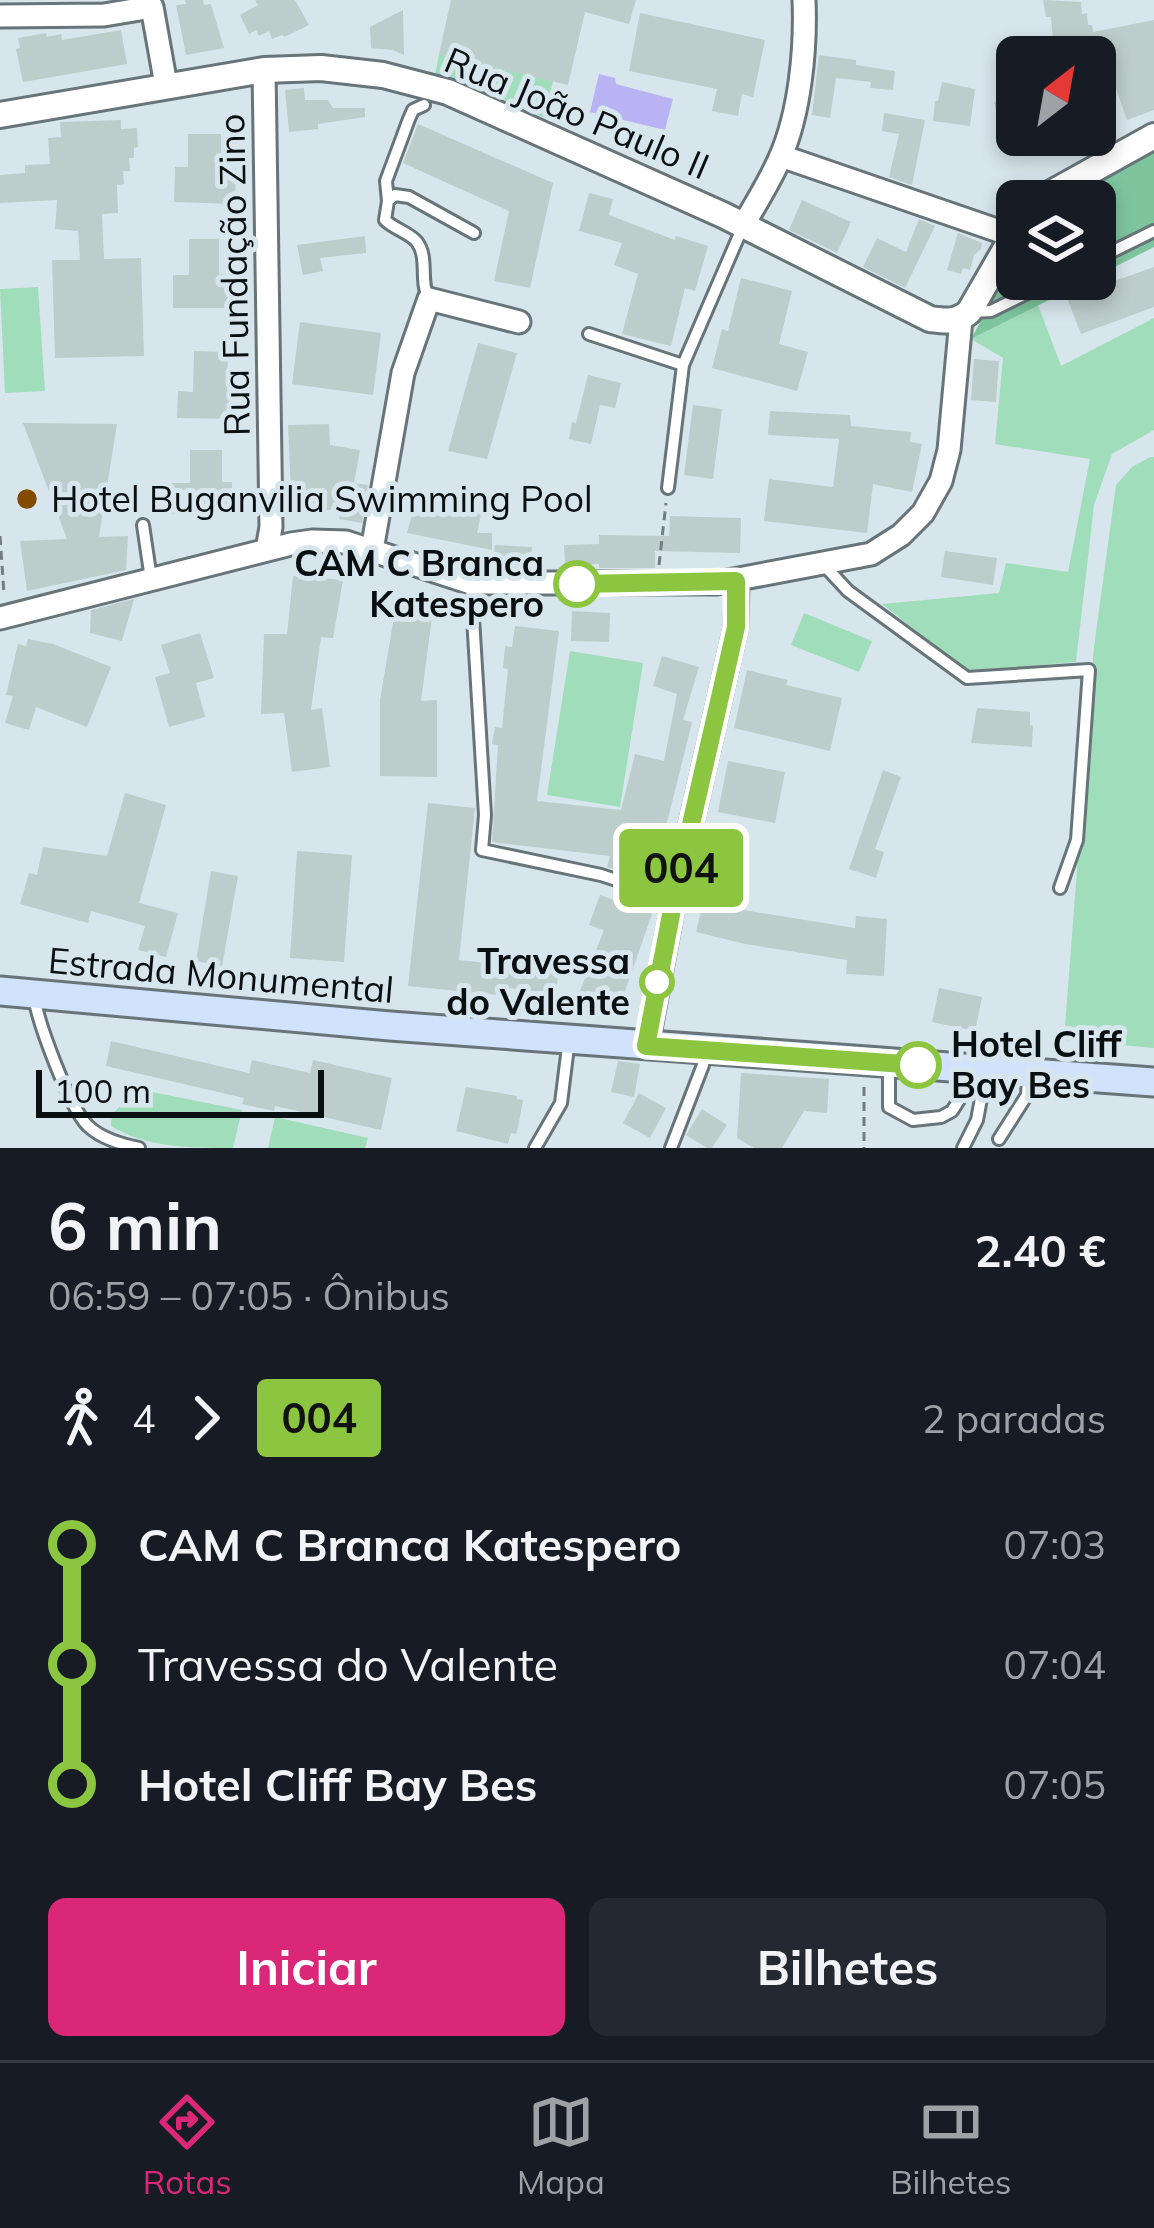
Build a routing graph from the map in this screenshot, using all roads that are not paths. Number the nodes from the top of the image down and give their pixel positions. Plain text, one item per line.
1 (804, 0) edge
2 (155, 4) edge
3 (0, 16) edge
4 (264, 70) junction
5 (166, 85) junction
6 (424, 105) dead end
7 (0, 115) edge
8 (1154, 136) edge
9 (781, 156) junction
10 (1075, 180) edge
11 (388, 201) junction
12 (744, 224) junction
13 (996, 230) edge
14 (1154, 231) edge
15 (474, 233) dead end
16 (1116, 250) edge
17 (996, 264) edge
18 (429, 299) junction
19 (1012, 300) edge
20 (965, 316) junction
21 (519, 322) dead end
22 (589, 334) dead end
23 (683, 365) junction
24 (668, 488) road end
25 (143, 525) dead end
26 (267, 550) junction
27 (372, 550) junction
28 (823, 564) junction
29 (151, 579) junction
30 (736, 581) junction
31 (471, 584) junction
32 (3, 611) edge
33 (1060, 888) dead end
34 (674, 899) junction
35 (0, 991) edge
36 (34, 996) junction
37 (569, 1039) junction
38 (646, 1046) junction
39 (706, 1050) junction
40 (889, 1063) junction
41 (974, 1069) junction
42 (1028, 1073) junction
43 (1154, 1082) edge
44 (999, 1139) dead end
45 (139, 1148) edge
46 (535, 1148) edge
47 (670, 1148) edge
48 (963, 1148) edge

1 - 9 street
2 - 3 street
2 - 5 street, Rua Fundação Zino
4 - 5 street, Rua João Paulo II
4 - 12 street, Rua João Paulo II
4 - 26 street, Rua Fundação Zino
5 - 7 street, Rua João Paulo II
6 - 11 lane
8 - 10 street
9 - 12 street
9 - 13 street
11 - 15 lane
11 - 18 lane
12 - 20 street, Rua João Paulo II
12 - 23 lane
14 - 16 lane
17 - 20 street
18 - 21 street
18 - 27 street
19 - 20 lane
20 - 28 street
22 - 23 lane
23 - 24 lane
25 - 29 lane
26 - 27 street
26 - 29 street
27 - 31 street
28 - 30 street
28 - 33 lane
29 - 32 street
30 - 31 street
30 - 34 street
31 - 34 lane
34 - 38 street
35 - 36 main road, Estrada Monumental
36 - 37 main road, Estrada Monumental
36 - 45 lane
37 - 38 main road, Estrada Monumental
37 - 46 lane
38 - 39 main road, Estrada Monumental
39 - 40 main road, Estrada Monumental
39 - 47 lane
40 - 41 main road, Estrada Monumental
40 - 41 lane
41 - 42 main road, Estrada Monumental
41 - 48 lane
42 - 43 main road, Estrada Monumental
42 - 44 lane

